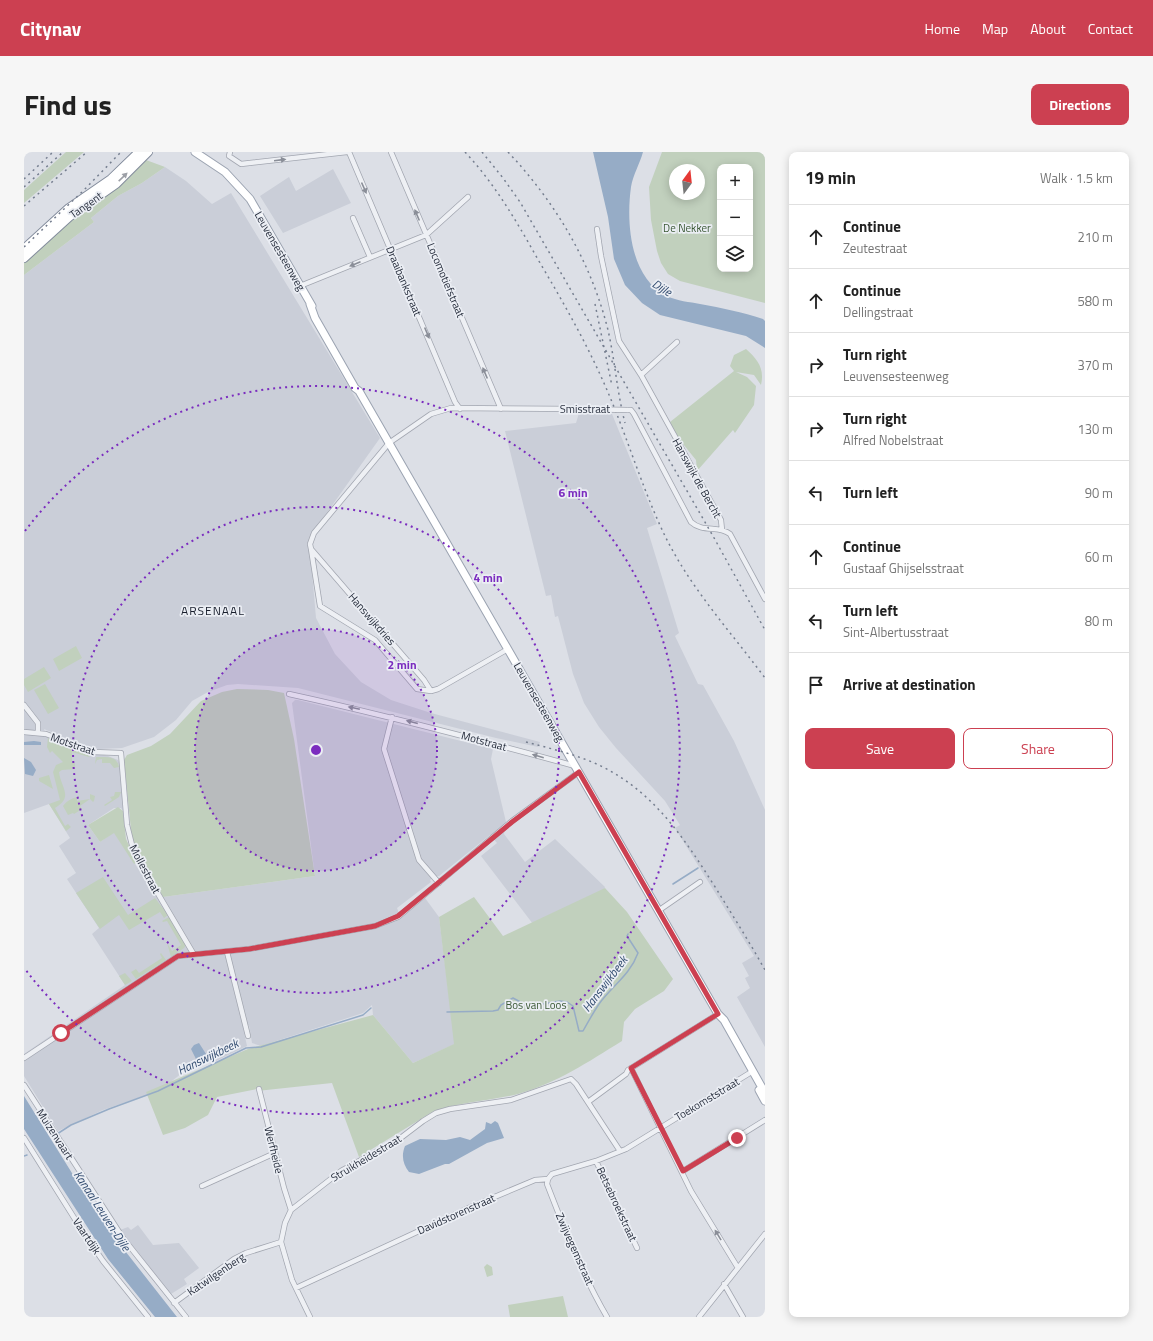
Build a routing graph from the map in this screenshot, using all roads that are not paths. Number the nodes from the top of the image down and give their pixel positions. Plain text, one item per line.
1 (139, 152) edge
2 (148, 152) edge
3 (195, 152) edge
4 (203, 152) edge
5 (230, 152) edge
6 (348, 152) edge
7 (391, 152) edge
8 (468, 197) dead end
9 (250, 199) junction
10 (353, 218) dead end
11 (597, 229) dead end
12 (426, 234) junction
13 (24, 249) edge
14 (391, 249) junction
15 (370, 257) junction
16 (24, 258) edge
17 (300, 286) junction
18 (677, 342) dead end
19 (641, 375) junction
20 (460, 409) junction
21 (501, 409) junction
22 (389, 443) junction
23 (722, 530) junction
24 (311, 549) junction
25 (765, 599) edge
26 (508, 648) junction
27 (431, 691) junction
28 (289, 694) dead end
29 (24, 705) edge
30 (392, 717) junction
31 (24, 732) edge
32 (38, 733) junction
33 (122, 753) joint
34 (577, 769) junction
35 (700, 882) dead end
36 (439, 883) junction
37 (658, 911) junction
38 (227, 952) junction
39 (193, 953) junction
40 (718, 1014) junction
41 (248, 1036) dead end
42 (24, 1058) edge
43 (631, 1068) junction
44 (751, 1072) junction
45 (24, 1085) edge
46 (259, 1089) dead end
47 (765, 1093) edge
48 (765, 1101) edge
49 (588, 1102) junction
50 (765, 1120) edge
51 (661, 1127) junction
52 (24, 1138) edge
53 (275, 1152) junction
54 (620, 1152) junction
55 (596, 1161) junction
56 (683, 1171) junction
57 (548, 1178) junction
58 (202, 1186) dead end
59 (291, 1210) junction
60 (765, 1234) edge
61 (281, 1242) junction
62 (638, 1248) dead end
63 (738, 1268) junction
64 (724, 1284) junction
65 (296, 1288) junction
66 (174, 1303) junction
67 (148, 1317) edge
68 (186, 1317) edge
69 (310, 1317) edge
70 (607, 1317) edge
71 (699, 1317) edge
72 (743, 1317) edge

1 - 13 highway, Tangent
16 -> 2 highway, Tangent
3 - 9 main road, Leuvensesteenweg
4 - 9 main road, Leuvensesteenweg
5 -> 6 street
6 -> 14 street, Draaibankstraat
12 -> 7 street, Locomotiefstraat
8 - 12 street
9 - 17 main road, Leuvensesteenweg
10 - 15 street
11 - 19 street, Hanswijk de Bercht
12 - 14 street
21 -> 12 street, Locomotiefstraat
14 - 15 street
14 -> 20 street, Draaibankstraat
15 -> 17 street
17 - 22 main road, Leuvensesteenweg
18 - 19 street
19 - 23 street, Hanswijk de Bercht
20 - 21 street, Smisstraat
20 - 22 street, Smisstraat
21 - 23 street, Smisstraat, bridge
22 - 24 street, Hanswijkdries
22 - 26 main road, Leuvensesteenweg
23 - 25 street, Hanswijk de Bercht
24 - 27 street, Hanswijkdries
24 - 27 street, Hanswijkdries
26 - 27 street
26 - 34 main road, Leuvensesteenweg
30 -> 28 street, Motstraat
29 - 32 street
34 -> 30 street, Motstraat
30 - 36 street
31 - 32 street, Motstraat
32 - 33 street, Motstraat
33 - 39 street, Mollestraat
34 - 36 street
34 - 37 main road, Leuvensesteenweg
35 - 37 street
36 - 38 street
37 - 40 main road, Leuvensesteenweg
38 - 39 street
38 - 41 street
39 - 42 street
40 - 43 street
40 - 44 main road, Leuvensesteenweg
43 - 49 street
43 - 51 street
44 - 47 main road, Leuvensesteenweg
44 - 48 main road, Leuvensesteenweg
44 - 51 street, Toekomststraat
45 - 66 street, Muizenvaart
46 - 53 street, Werfheide
49 - 54 street
49 - 59 street, Struikheidestraat
50 - 56 street
51 - 54 street, Toekomststraat
51 - 56 street
52 - 67 street, Vaartdijk
53 - 58 street
53 - 59 street, Werfheide
54 - 55 street, Davidstorenstraat
55 - 57 street, Davidstorenstraat
55 - 62 street, Betsebroekstraat
63 -> 56 street
57 - 65 street, Davidstorenstraat
57 - 70 street, Zwijvegemstraat
59 - 61 street
60 - 63 street
61 - 65 street
61 - 66 street, Katwilgenberg
63 - 64 street
64 - 71 street
64 - 72 street
65 - 69 street
66 - 68 street, Muizenvaart

